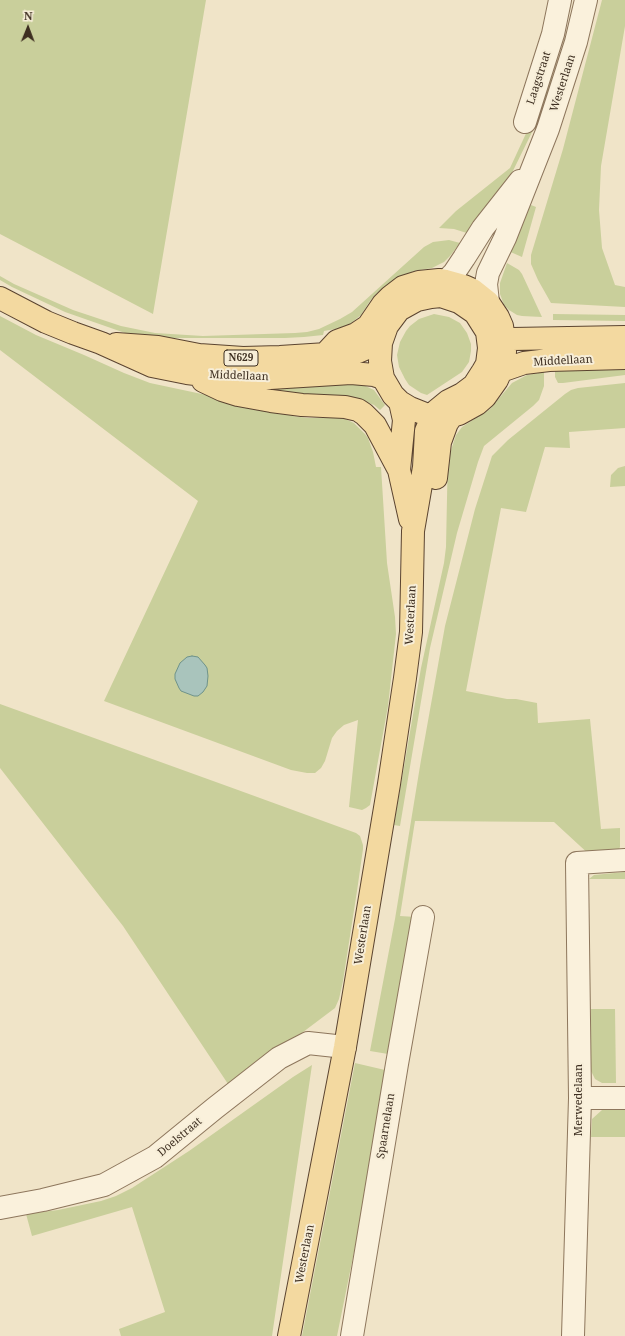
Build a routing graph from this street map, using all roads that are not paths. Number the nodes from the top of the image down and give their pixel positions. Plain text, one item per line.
1 (560, 0) edge
2 (586, 0) edge
3 (553, 34) junction
4 (576, 42) junction
5 (525, 122) dead end
6 (534, 163) junction
7 (446, 281) junction
8 (431, 297) junction
9 (0, 298) edge
10 (494, 322) junction
11 (376, 330) junction
12 (625, 337) edge
13 (100, 343) junction
14 (625, 358) edge
15 (502, 371) junction
16 (188, 373) junction
17 (383, 378) junction
18 (400, 402) junction
19 (442, 416) junction
20 (399, 470) junction
21 (413, 531) junction
22 (625, 860) edge
23 (423, 917) dead end
24 (345, 1047) junction
25 (580, 1098) junction
26 (625, 1098) edge
27 (0, 1208) edge
28 (289, 1336) edge
29 (352, 1336) edge
30 (573, 1336) edge

1 - 3 street, Laagstraat
2 - 4 street, Westerlaan
3 - 4 street
3 - 5 street, Laagstraat
4 - 6 street, Westerlaan
6 - 7 street, Westerlaan
6 - 10 street, Westerlaan
7 - 8 main road
7 - 10 main road
7 - 11 main road
8 - 10 main road
8 - 11 main road
9 - 13 main road, Middellaan / N629
10 - 12 main road, Middellaan
10 - 15 main road
10 - 19 main road
11 - 13 main road, Middellaan / N629
11 - 17 main road
13 - 16 main road, Middellaan / N629
14 - 15 main road, Middellaan
15 - 19 main road
16 - 17 main road, Middellaan / N629
16 - 20 main road
17 - 18 main road
18 - 19 main road
18 - 20 main road, Westerlaan
19 - 21 main road, Westerlaan
20 - 21 main road, Westerlaan
21 - 24 main road, Westerlaan
22 - 25 street, Merwedelaan
23 - 29 street, Spaarnelaan
24 - 27 street, Doelstraat
24 - 28 main road, Westerlaan
25 - 26 street
25 - 30 street, Merwedelaan

